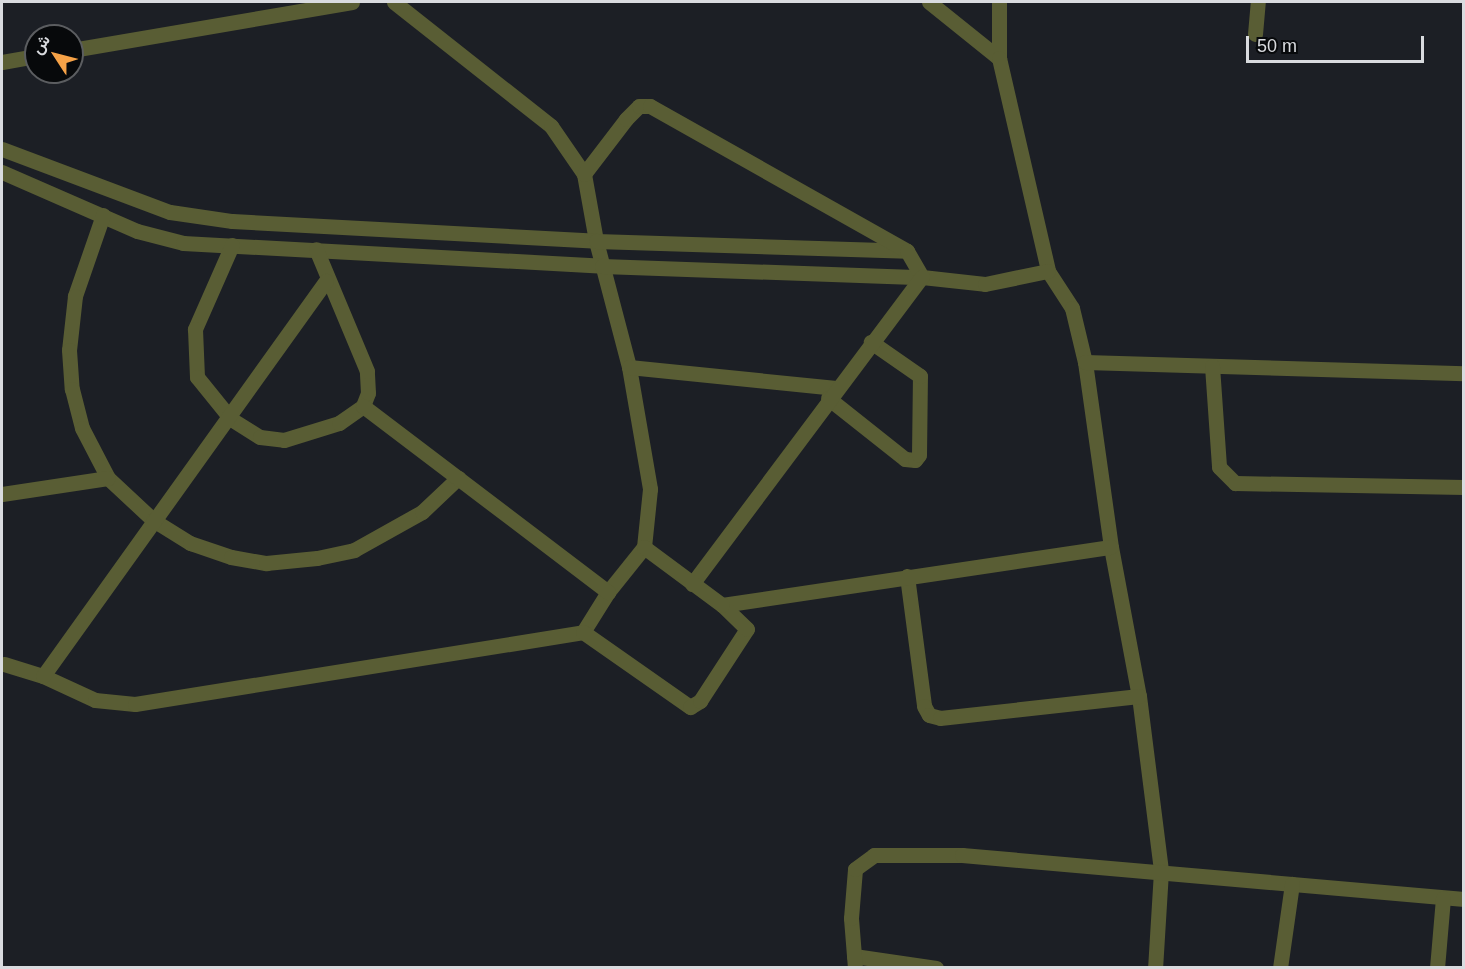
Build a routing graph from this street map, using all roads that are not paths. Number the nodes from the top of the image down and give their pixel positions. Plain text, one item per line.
1 (352, 2) edge
2 (394, 2) edge
3 (929, 2) edge
4 (999, 2) edge
5 (1258, 2) edge
6 (1255, 34) dead end
7 (84, 48) edge
8 (24, 58) edge
9 (999, 58) junction
10 (2, 62) edge
11 (2, 149) edge
12 (2, 172) edge
13 (584, 174) junction
14 (103, 215) junction
15 (596, 241) junction
16 (231, 245) junction
17 (316, 249) junction
18 (907, 251) junction
19 (603, 266) junction
20 (1048, 272) junction
21 (922, 276) junction
22 (326, 281) junction
23 (871, 342) junction
24 (1085, 362) junction
25 (1212, 366) junction
26 (628, 367) junction
27 (1464, 373) edge
28 (832, 393) junction
29 (363, 406) junction
30 (231, 419) junction
31 (108, 478) junction
32 (458, 478) junction
33 (1464, 487) edge
34 (2, 494) edge
35 (153, 520) junction
36 (644, 547) junction
37 (1111, 547) junction
38 (907, 576) junction
39 (692, 584) junction
40 (609, 591) junction
41 (722, 605) junction
42 (583, 632) junction
43 (2, 662) edge
44 (43, 676) junction
45 (1139, 696) junction
46 (1161, 871) junction
47 (1292, 884) junction
48 (1443, 898) junction
49 (1464, 899) edge
50 (854, 962) edge
51 (936, 968) edge
52 (1155, 968) edge
53 (1280, 968) edge
54 (1437, 968) edge

1 - 7 street
2 - 13 street
3 - 9 street
4 - 9 street
5 - 6 street
8 - 10 street
9 - 20 street
11 - 15 street
12 - 14 street
13 - 15 street
13 - 18 street
14 - 16 street
14 - 31 street
15 - 18 street
15 - 19 street
16 - 17 street
16 - 30 street
17 - 19 street
17 - 22 street
18 - 21 street
19 - 21 street
19 - 26 street
20 - 21 street
20 - 24 street
21 - 23 street
22 - 29 street
22 - 30 street
23 - 28 street
23 - 28 street
24 - 25 street
24 - 37 street
25 - 27 street
25 - 33 street
26 - 28 street
26 - 36 street
28 - 39 street
29 - 30 street
29 - 32 street
30 - 35 street
31 - 34 street
31 - 35 street
32 - 35 street
32 - 40 street
35 - 44 street
36 - 39 street
36 - 40 street
37 - 38 street
37 - 45 street
38 - 41 street
38 - 45 street
39 - 41 street
40 - 42 street
41 - 42 street
42 - 44 street
43 - 44 street
45 - 46 street
46 - 47 street
46 - 50 street
46 - 52 street
47 - 48 street
47 - 53 street
48 - 49 street
48 - 54 street
50 - 51 street

